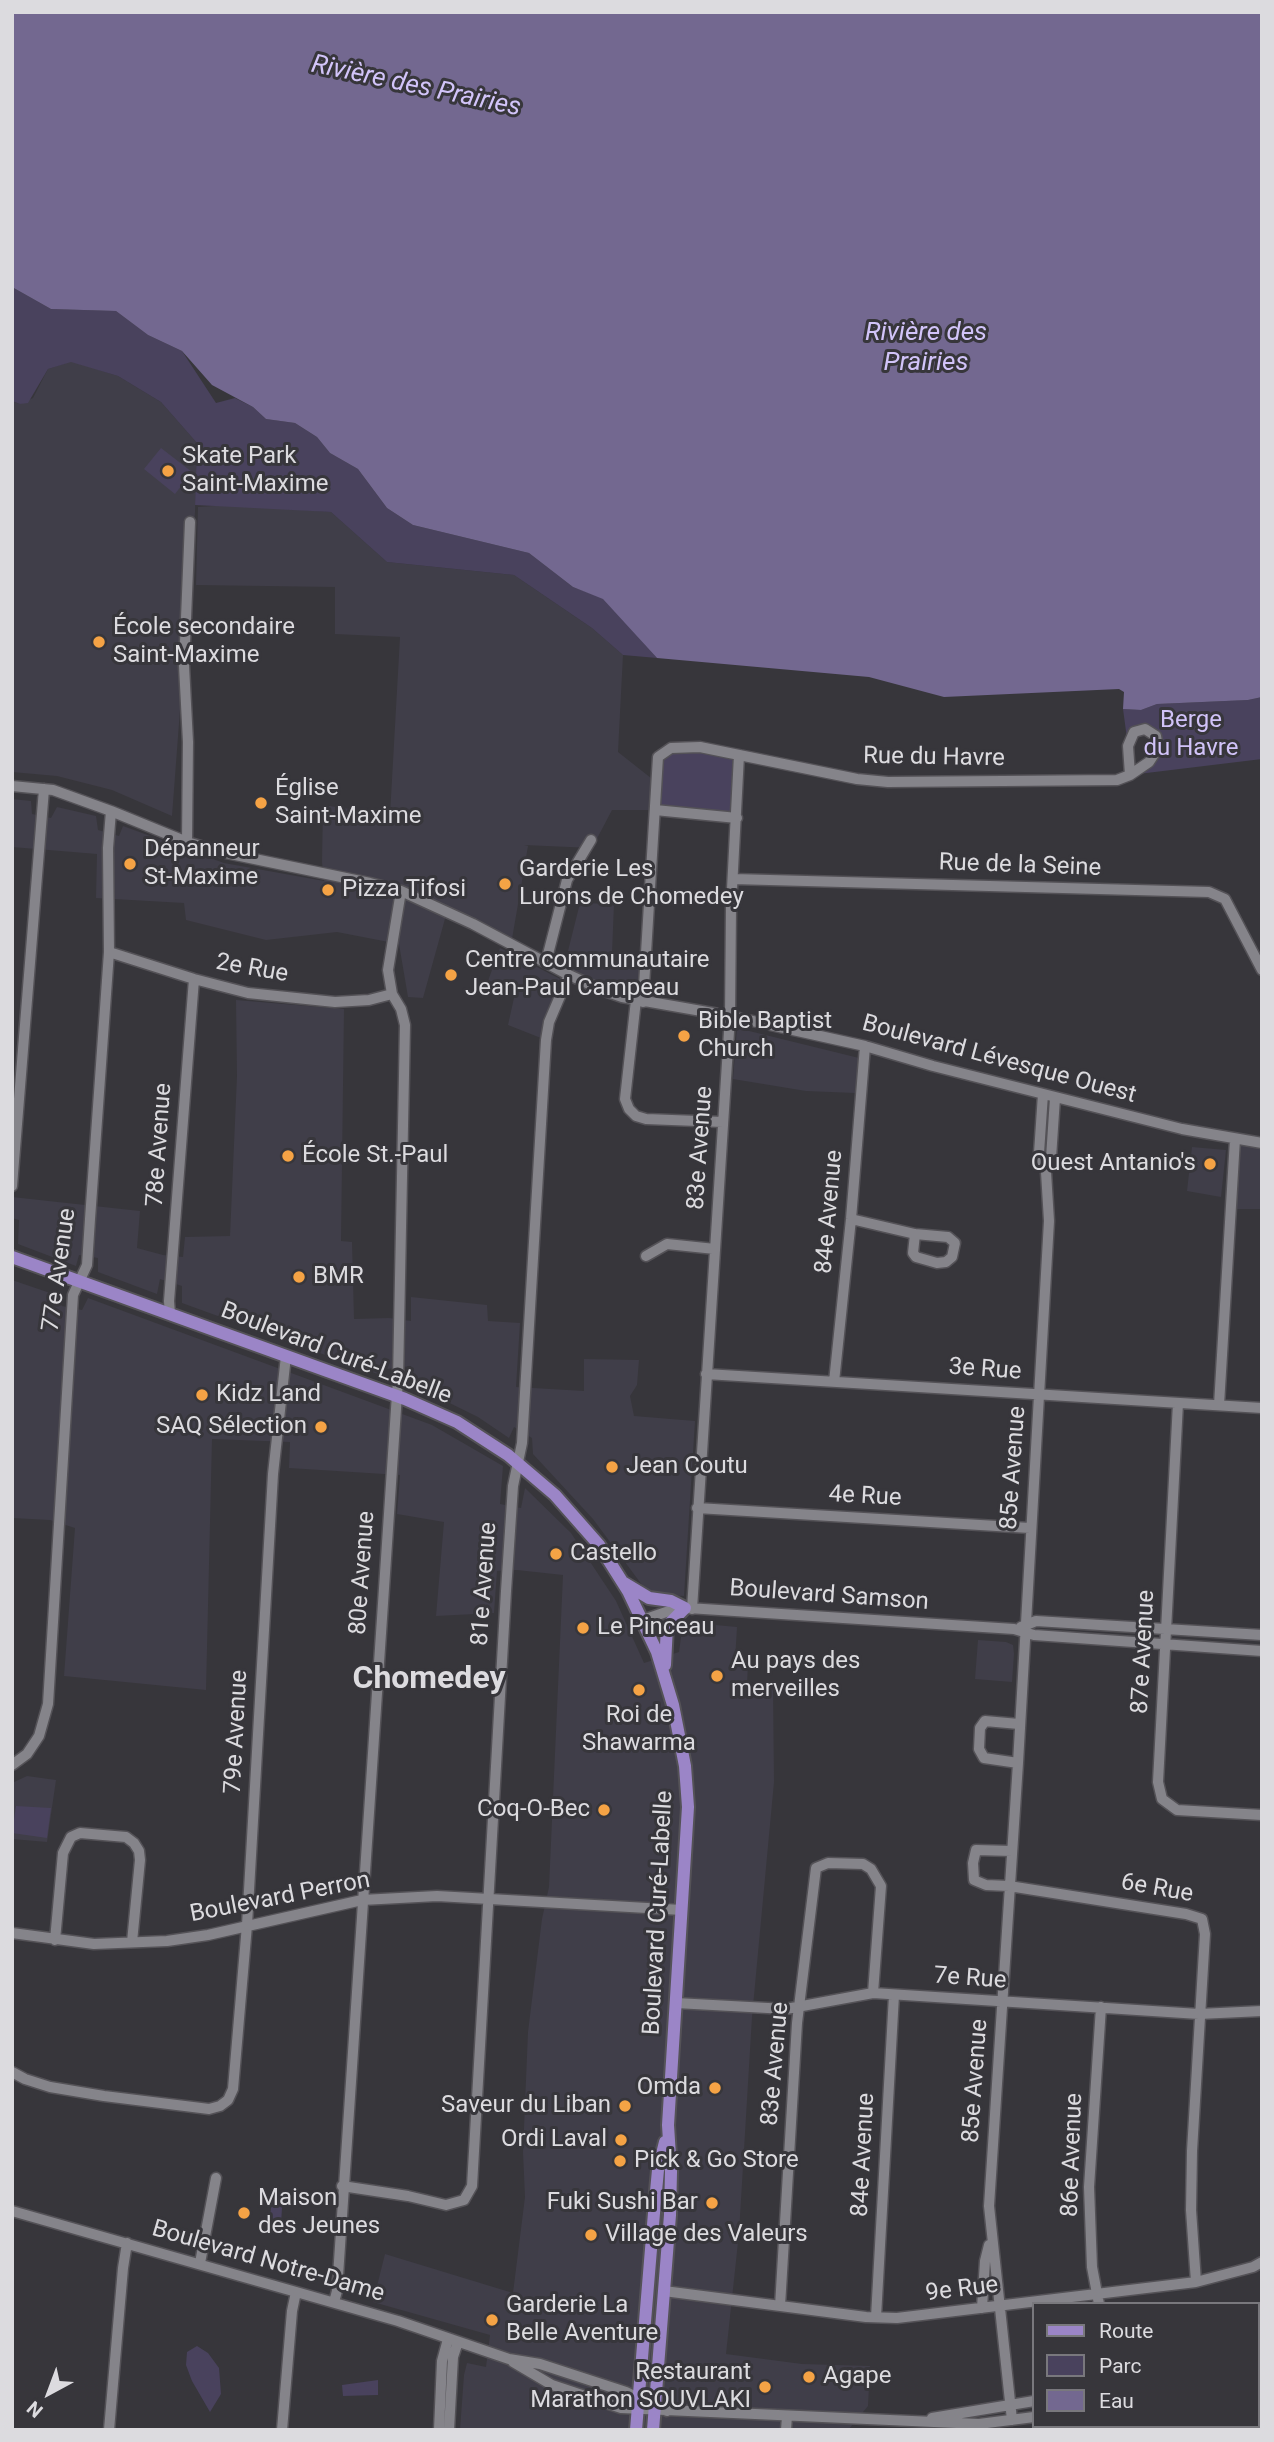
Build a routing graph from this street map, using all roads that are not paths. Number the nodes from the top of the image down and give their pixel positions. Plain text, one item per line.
1 (190, 522) dead end
2 (739, 755) junction
3 (1130, 775) junction
4 (12, 786) edge
5 (44, 789) junction
6 (654, 810) junction
7 (111, 811) junction
8 (737, 818) junction
9 (591, 840) dead end
10 (187, 842) junction
11 (733, 879) junction
12 (401, 891) junction
13 (109, 952) junction
14 (546, 962) junction
15 (1262, 970) edge
16 (569, 975) junction
17 (194, 979) junction
18 (392, 994) junction
19 (639, 1001) junction
20 (730, 1016) junction
21 (865, 1046) junction
22 (1043, 1094) junction
23 (1055, 1098) junction
24 (723, 1122) junction
25 (1235, 1139) junction
26 (1262, 1143) edge
27 (1046, 1172) junction
28 (12, 1186) edge
29 (851, 1219) junction
30 (915, 1234) dead end
31 (715, 1249) junction
32 (646, 1256) dead end
33 (12, 1257) edge
34 (79, 1281) junction
35 (170, 1314) junction
36 (286, 1356) junction
37 (706, 1374) junction
38 (834, 1382) junction
39 (1040, 1395) junction
40 (397, 1396) junction
41 (1178, 1403) junction
42 (1219, 1405) junction
43 (1262, 1408) edge
44 (517, 1462) junction
45 (697, 1508) junction
46 (1030, 1528) junction
47 (623, 1582) junction
48 (688, 1609) junction
49 (643, 1620) junction
50 (1021, 1629) junction
51 (1167, 1629) junction
52 (1262, 1635) edge
53 (1166, 1643) junction
54 (1262, 1651) edge
55 (665, 1676) junction
56 (1019, 1724) junction
57 (1018, 1763) junction
58 (12, 1765) edge
59 (1262, 1815) edge
60 (1012, 1851) junction
61 (1009, 1886) junction
62 (489, 1899) junction
63 (362, 1900) junction
64 (682, 1910) junction
65 (247, 1924) junction
66 (12, 1933) edge
67 (55, 1940) junction
68 (132, 1942) junction
69 (873, 1993) junction
70 (894, 1995) junction
71 (1002, 2002) junction
72 (676, 2003) junction
73 (800, 2007) junction
74 (1101, 2007) junction
75 (1262, 2011) edge
76 (1199, 2014) junction
77 (12, 2072) edge
78 (668, 2125) junction
79 (216, 2178) dead end
80 (342, 2186) junction
81 (12, 2211) edge
82 (991, 2238) junction
83 (127, 2244) junction
84 (1262, 2262) edge
85 (200, 2263) junction
86 (1196, 2282) junction
87 (664, 2291) junction
88 (296, 2292) junction
89 (1098, 2298) edge
90 (334, 2302) junction
91 (1048, 2302) edge
92 (1032, 2303) edge
93 (780, 2306) junction
94 (999, 2306) junction
95 (982, 2308) junction
96 (876, 2318) junction
97 (453, 2340) junction
98 (509, 2359) junction
99 (1032, 2401) edge
100 (639, 2404) junction
101 (1010, 2404) junction
102 (660, 2409) junction
103 (787, 2416) junction
104 (1032, 2417) edge
105 (918, 2420) junction
106 (1012, 2420) junction
107 (109, 2430) edge
108 (282, 2430) edge
109 (439, 2430) edge
110 (449, 2430) edge
111 (636, 2430) edge
112 (653, 2430) edge
113 (786, 2430) edge

1 - 10 street
2 - 3 street, Rue du Havre
2 - 6 street, Rue du Havre
2 - 8 street, 83e Avenue
3 - 3 street
4 - 5 street, Boulevard Lévesque Ouest
5 - 7 street, Boulevard Lévesque Ouest
5 - 28 street
6 - 8 street
6 - 19 street
7 - 10 street, Boulevard Lévesque Ouest
7 - 13 street, 77e Avenue
8 - 11 street, 83e Avenue
9 - 14 street
10 - 12 street, Boulevard Lévesque Ouest
11 - 15 street, Rue de la Seine
11 - 20 street, 83e Avenue
12 - 14 street, Boulevard Lévesque Ouest
12 - 18 street, 80e Avenue
13 - 17 street, 2e Rue
13 - 34 street, 77e Avenue
14 - 16 street, Boulevard Lévesque Ouest
16 - 19 street, Boulevard Lévesque Ouest
16 - 44 street, 81e Avenue
17 - 18 street, 2e Rue
17 - 35 street, 78e Avenue
18 - 40 street, 80e Avenue
19 - 20 street, Boulevard Lévesque Ouest
19 - 24 street
20 - 21 street, Boulevard Lévesque Ouest
20 - 24 street, 83e Avenue
21 - 22 street, Boulevard Lévesque Ouest
21 - 29 street, 84e Avenue
22 - 23 street, Boulevard Lévesque Ouest
22 - 27 street, 85e Avenue
23 - 25 street, Boulevard Lévesque Ouest
23 - 27 street, 85e Avenue
24 - 31 street, 83e Avenue
25 - 26 street, Boulevard Lévesque Ouest
25 - 42 street
27 - 39 street, 85e Avenue
29 - 30 street
29 - 38 street, 84e Avenue
31 - 32 street, 83e Avenue
31 - 37 street, 83e Avenue
33 - 34 main road, Boulevard Curé-Labelle
34 - 35 main road, Boulevard Curé-Labelle
34 - 58 street, 77e Avenue
35 - 36 main road, Boulevard Curé-Labelle
36 - 40 main road, Boulevard Curé-Labelle
36 - 65 street, 79e Avenue
37 - 38 street, 3e Rue
37 - 45 street, 83e Avenue
38 - 39 street, 3e Rue
39 - 41 street, 3e Rue
39 - 46 street, 85e Avenue
40 - 44 main road, Boulevard Curé-Labelle
40 - 63 street, 80e Avenue
41 - 42 street, 3e Rue
41 - 51 street, 87e Avenue
42 - 43 street, 3e Rue
44 - 47 main road, Boulevard Curé-Labelle
44 - 62 street, 81e Avenue
45 - 46 street, 4e Rue
45 - 48 street, 83e Avenue
46 - 50 street, 85e Avenue
47 - 48 main road
47 - 49 main road, Boulevard Curé-Labelle
48 - 49 street, Boulevard Samson
48 - 50 street, Boulevard Samson
48 - 55 main road
49 - 55 main road, Boulevard Curé-Labelle
50 - 51 street, Boulevard Samson
50 - 53 street, Boulevard Samson
50 - 56 street, 85e Avenue
51 - 52 street, Boulevard Samson
51 - 53 street, 87e Avenue
53 - 54 street, Boulevard Samson
53 - 59 street, 87e Avenue
55 - 64 main road, Boulevard Curé-Labelle
56 - 57 street, 85e Avenue
56 - 57 street
57 - 60 street, 85e Avenue
60 - 61 street, 85e Avenue
60 - 61 street
61 - 71 street, 85e Avenue
61 - 76 street, 6e Rue
62 - 63 street, Boulevard Perron
62 - 64 street, Boulevard Perron
62 - 80 street, 81e Avenue
63 - 65 street, Boulevard Perron
63 - 80 street, 80e Avenue
64 - 72 main road, Boulevard Curé-Labelle
65 - 68 street, Boulevard Perron
65 - 77 street, 79e Avenue
66 - 67 street, Boulevard Perron
67 - 68 street, Boulevard Perron
67 - 68 street
69 - 70 street, 7e Rue
69 - 73 street, 7e Rue
69 - 73 street, 83e Avenue
70 - 71 street, 7e Rue
70 - 96 street, 84e Avenue
71 - 74 street, 7e Rue
71 - 82 street, 85e Avenue
72 - 73 street, 7e Rue
72 - 78 main road, Boulevard Curé-Labelle
73 - 93 street, 83e Avenue
74 - 76 street, 7e Rue
74 - 89 street, 86e Avenue
75 - 76 street, 7e Rue
76 - 86 street
78 - 87 main road, Boulevard Curé-Labelle
78 - 100 main road, Boulevard Curé-Labelle
79 - 85 street
80 - 90 street, 80e Avenue
81 - 83 street, Boulevard Notre-Dame
82 - 94 street, 85e Avenue
82 - 95 street, 85e Avenue
83 - 85 street, Boulevard Notre-Dame
83 - 107 street
84 - 86 street, 9e Rue
85 - 88 street, Boulevard Notre-Dame
86 - 89 street, 9e Rue
87 - 93 street, 9e Rue
87 - 102 main road, Boulevard Curé-Labelle
88 - 90 street, Boulevard Notre-Dame
88 - 108 street
89 - 91 street, 9e Rue
90 - 97 street, Boulevard Notre-Dame
92 - 94 street, 9e Rue
93 - 96 street, 9e Rue
94 - 95 street, 9e Rue
94 - 101 street, 85e Avenue
95 - 96 street, 9e Rue
97 - 98 street, Boulevard Notre-Dame
97 - 109 street
97 - 110 street
98 - 100 street, Boulevard Notre-Dame
98 - 100 street, Boulevard Notre-Dame
99 - 101 street, Boulevard Notre-Dame
100 - 102 street, Boulevard Notre-Dame
100 - 111 main road, Boulevard Curé-Labelle
101 - 105 street, Boulevard Notre-Dame
101 - 106 street, 85e Avenue
102 - 103 street, Boulevard Notre-Dame
102 - 112 main road, Boulevard Curé-Labelle
103 - 105 street, Boulevard Notre-Dame
103 - 113 street
104 - 106 street, Boulevard Notre-Dame
105 - 106 street, Boulevard Notre-Dame

